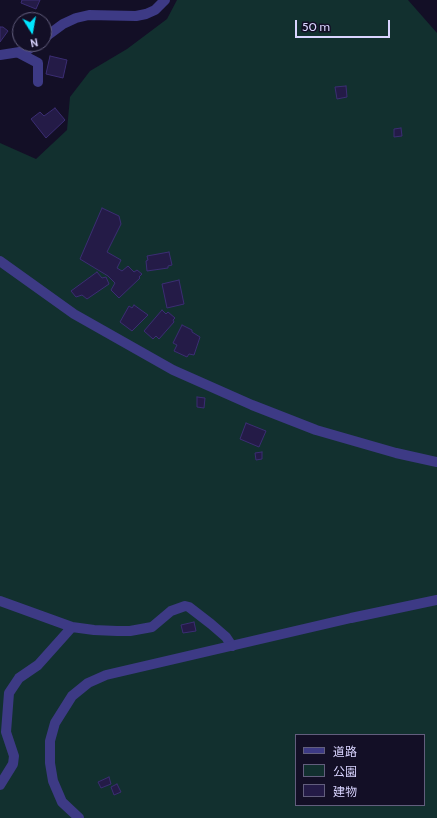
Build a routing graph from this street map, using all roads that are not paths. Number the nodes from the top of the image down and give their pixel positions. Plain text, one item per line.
1 (165, 0) edge
2 (52, 32) edge
3 (22, 52) edge
4 (19, 53) junction
5 (0, 55) edge
6 (38, 82) dead end
7 (0, 261) edge
8 (437, 462) edge
9 (437, 600) edge
10 (0, 601) edge
11 (72, 627) junction
12 (232, 646) junction
13 (0, 785) edge
14 (79, 818) edge

1 - 2 street
3 - 4 street
4 - 5 street
4 - 6 street
7 - 8 street
9 - 12 street
10 - 11 street
11 - 12 street
11 - 13 street
12 - 14 street

